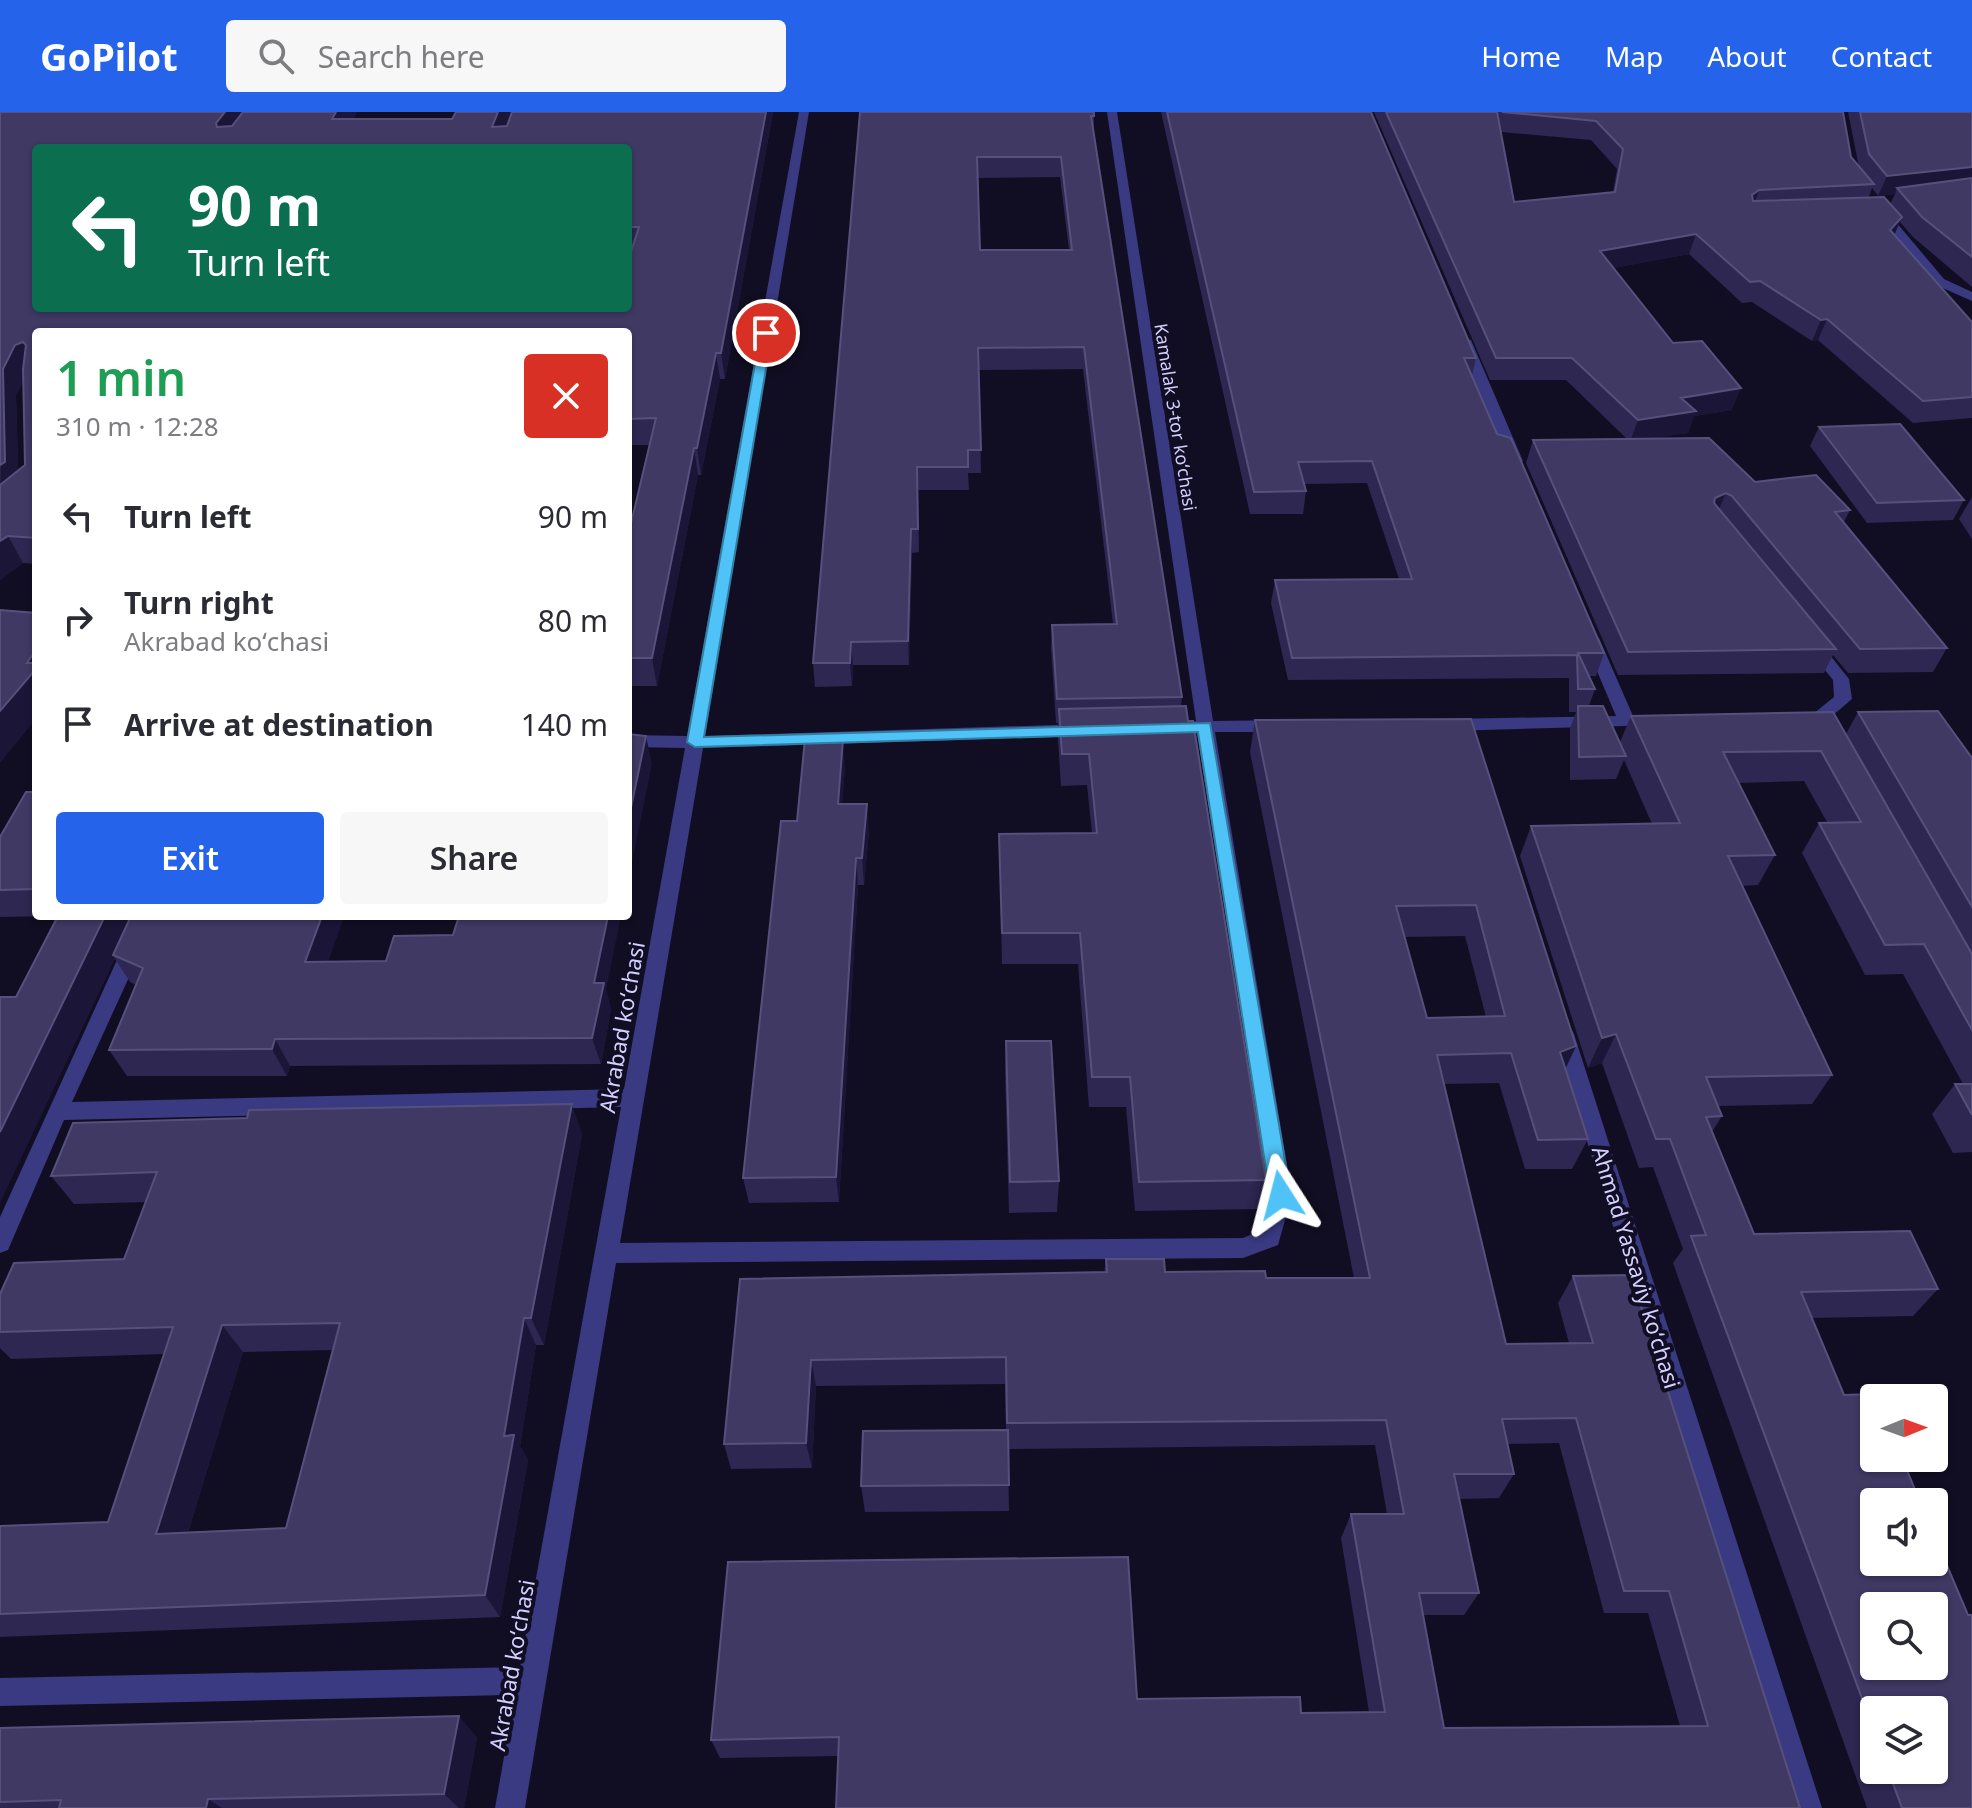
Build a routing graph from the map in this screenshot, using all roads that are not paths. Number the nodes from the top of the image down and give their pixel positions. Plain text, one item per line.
1 (804, 112) edge
2 (1112, 112) edge
3 (1877, 206) edge
4 (1972, 297) edge
5 (1460, 330) edge
6 (1522, 475) edge
7 (1584, 620) edge
8 (1802, 632) edge
9 (1675, 720) edge
10 (1627, 722) junction
11 (1436, 725) edge
12 (1205, 726) junction
13 (1297, 726) edge
14 (1173, 727) edge
15 (1109, 729) edge
16 (1826, 738) edge
17 (632, 741) edge
18 (695, 742) junction
19 (145, 920) edge
20 (1557, 1015) edge
21 (633, 1098) junction
22 (57, 1111) junction
23 (0, 1243) edge
24 (606, 1253) junction
25 (532, 1681) junction
26 (0, 1692) edge
27 (510, 1808) edge
28 (1807, 1808) edge

1 - 18 street, Akrabad koʻchasi
2 - 12 street, Kamalak 3-tor koʻchasi
3 - 4 street
5 - 6 street
7 - 10 street
8 - 16 street
9 - 10 street
10 - 11 street
12 - 13 street
12 - 14 street
12 - 24 street, Kamalak 3-tor koʻchasi
15 - 18 street
17 - 18 street
18 - 21 street, Akrabad koʻchasi
19 - 22 street
20 - 28 street, Ahmad Yassaviy koʻchasi
21 - 22 street
21 - 24 street, Akrabad koʻchasi
22 - 23 street
24 - 25 street, Akrabad koʻchasi
25 - 26 street
25 - 27 street, Akrabad koʻchasi

